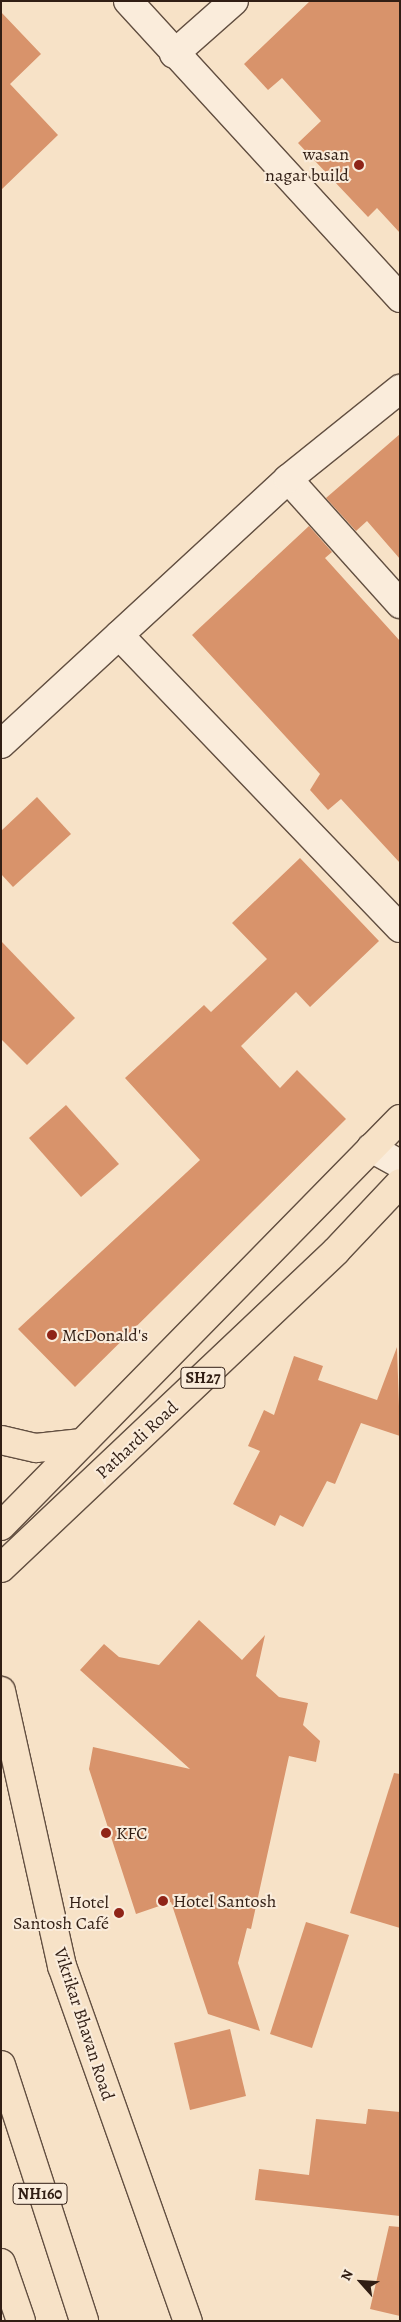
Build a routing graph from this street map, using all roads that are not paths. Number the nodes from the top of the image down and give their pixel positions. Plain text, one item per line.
1 (128, 1) edge
2 (234, 1) edge
3 (174, 54) junction
4 (400, 298) edge
5 (400, 389) edge
6 (288, 479) junction
7 (400, 604) edge
8 (119, 635) junction
9 (1, 744) edge
10 (400, 928) edge
11 (400, 1119) edge
12 (371, 1148) junction
13 (400, 1164) edge
14 (400, 1183) edge
15 (1, 1440) edge
16 (82, 1443) junction
17 (1, 1526) edge
18 (1, 1568) edge
19 (1, 1691) edge
20 (1, 2066) edge
21 (1, 2263) edge
22 (191, 2320) edge
23 (21, 2321) edge
24 (84, 2321) edge

1 - 3 street
2 - 3 street
3 - 4 street
5 - 6 street
6 - 7 street
6 - 8 street
8 - 9 street
8 - 10 street
11 - 12 main road
12 - 13 street
12 - 16 main road
14 - 18 main road, Pathardi Road / SH27
15 - 16 main road
16 - 17 main road
19 - 22 main road, Vikrikar Bhavan Road
20 - 24 main road, NH160
21 - 23 main road

